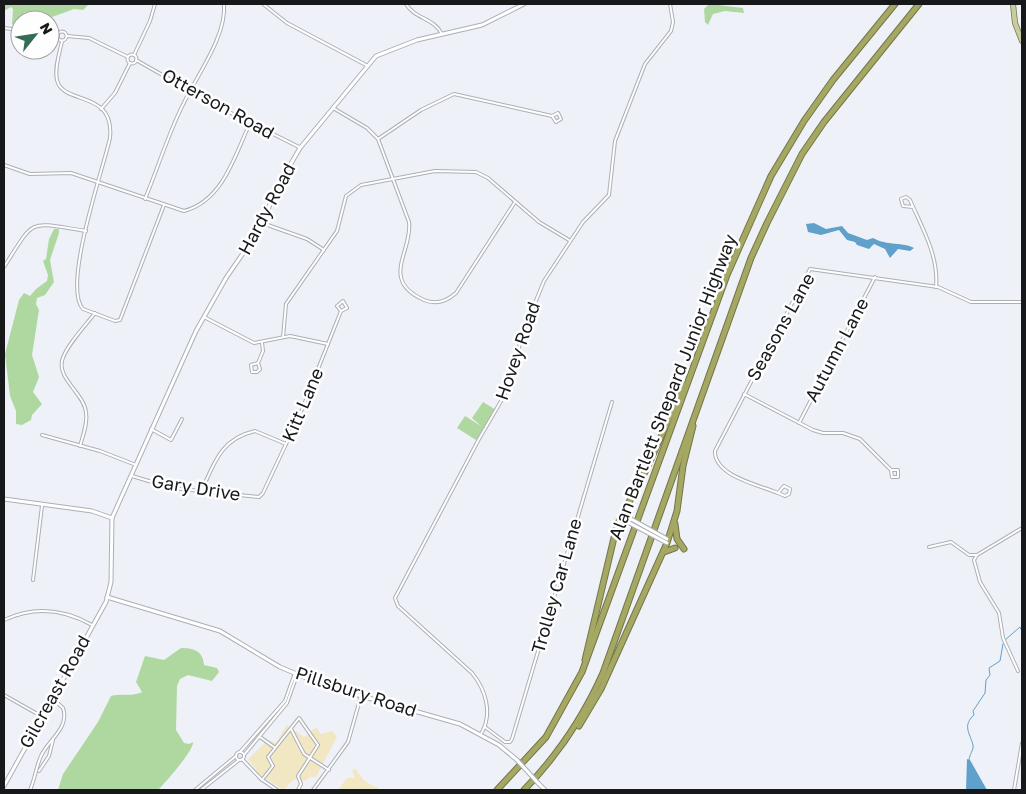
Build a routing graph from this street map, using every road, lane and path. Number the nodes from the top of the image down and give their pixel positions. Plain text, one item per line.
1 (155, 4) edge
2 (224, 4) edge
3 (263, 4) edge
4 (406, 4) edge
5 (524, 4) edge
6 (670, 4) edge
7 (895, 4) edge
8 (919, 4) edge
9 (1013, 4) edge
10 (60, 34) edge
11 (442, 34) junction
12 (67, 36) junction
13 (60, 38) edge
14 (62, 41) junction
15 (1022, 41) edge
16 (134, 55) junction
17 (128, 57) junction
18 (136, 60) junction
19 (130, 63) junction
20 (366, 65) junction
21 (189, 90) junction
22 (333, 108) junction
23 (101, 109) junction
24 (552, 116) dead end
25 (250, 123) junction
26 (378, 139) junction
27 (300, 148) junction
28 (4, 165) edge
29 (394, 179) junction
30 (98, 183) junction
31 (145, 199) junction
32 (515, 202) junction
33 (164, 205) junction
34 (913, 207) junction
35 (262, 223) junction
36 (86, 231) junction
37 (569, 240) junction
38 (324, 250) junction
39 (4, 267) edge
40 (875, 277) junction
41 (936, 287) junction
42 (1022, 302) edge
43 (341, 311) junction
44 (95, 313) junction
45 (204, 317) junction
46 (283, 337) junction
47 (262, 343) junction
48 (328, 344) junction
49 (258, 363) junction
50 (690, 377) junction
51 (744, 394) junction
52 (612, 402) dead end
53 (182, 418) dead end
54 (694, 419) junction
55 (799, 423) junction
56 (151, 429) junction
57 (42, 435) dead end
58 (287, 444) junction
59 (80, 446) junction
60 (136, 465) junction
61 (891, 470) dead end
62 (132, 476) junction
63 (201, 492) junction
64 (778, 493) junction
65 (260, 496) joint
66 (4, 499) edge
67 (42, 506) junction
68 (621, 516) junction
69 (676, 517) junction
70 (112, 518) junction
71 (1022, 528) edge
72 (667, 541) junction
73 (929, 547) dead end
74 (675, 548) dead end
75 (684, 549) dead end
76 (969, 555) junction
77 (977, 555) junction
78 (661, 556) junction
79 (974, 562) junction
80 (33, 580) dead end
81 (107, 597) junction
82 (4, 620) edge
83 (92, 626) junction
84 (584, 668) junction
85 (1018, 672) dead end
86 (296, 674) junction
87 (4, 695) edge
88 (361, 696) junction
89 (51, 698) junction
90 (41, 716) junction
91 (485, 727) junction
92 (290, 728) junction
93 (481, 734) junction
94 (570, 735) junction
95 (260, 737) dead end
96 (54, 740) junction
97 (1022, 743) edge
98 (274, 747) junction
99 (240, 752) junction
100 (244, 755) junction
101 (236, 756) junction
102 (311, 758) junction
103 (241, 759) junction
104 (328, 770) junction
105 (38, 771) junction
106 (262, 780) junction
107 (4, 786) edge
108 (30, 790) edge
109 (195, 790) edge
110 (200, 790) edge
111 (275, 790) edge
112 (298, 790) edge
113 (313, 790) edge
114 (497, 790) edge
115 (524, 790) edge
116 (544, 790) edge
117 (1014, 790) edge

1 - 16 street
2 - 21 street
3 - 20 street
4 - 11 street
5 - 11 street, Hardy Road
6 - 37 street, Hovey Road
7 - 50 highway, Alan Bartlett Shepard Junior Highway
8 - 54 highway, Alan Bartlett Shepard Junior Highway
9 - 15 main road
10 - 12 street
11 - 20 street, Hardy Road
12 - 14 street
12 - 17 street
13 - 14 street
14 - 23 street
16 - 17 street
16 - 18 street
17 - 19 street
18 - 19 street
18 - 21 street, Otterson Road
19 - 23 street
20 - 22 street, Hardy Road
21 - 25 street, Otterson Road
21 - 31 street
22 - 26 street
22 - 27 street, Hardy Road
23 - 30 street
24 - 26 street
25 - 27 street, Otterson Road
25 - 33 street
26 - 29 street
27 - 35 street, Hardy Road
28 - 30 street
29 - 32 street
29 - 32 street
29 - 38 street
30 - 31 street
30 - 36 street
31 - 33 street
32 - 37 street
33 - 44 street
34 - 34 street
34 - 41 street
35 - 38 street
35 - 45 street, Hardy Road
36 - 39 street
36 - 44 street
37 - 91 street, Hovey Road
38 - 46 street
40 - 41 street, Seasons Lane
40 - 51 street, Seasons Lane
40 - 55 street, Autumn Lane
41 - 42 street, Seasons Lane
43 - 43 street
43 - 48 street, Kitt Lane
44 - 59 street
45 - 47 street
45 - 56 street, Hardy Road
46 - 47 street
46 - 48 street
47 - 49 street
48 - 58 street, Kitt Lane
49 - 49 street
50 - 68 highway
50 - 84 highway, Alan Bartlett Shepard Junior Highway
51 - 55 street
51 - 64 street, Seasons Lane
52 - 91 street, Trolley Car Lane
53 - 56 street
54 - 69 highway
54 - 94 highway, Alan Bartlett Shepard Junior Highway
55 - 61 street
56 - 60 street, Hardy Road
57 - 59 street
58 - 63 street
58 - 65 street, Kitt Lane
59 - 60 street
60 - 62 street, Hardy Road
62 - 63 street, Gary Drive
62 - 70 street, Hardy Road
63 - 65 street, Gary Drive
64 - 64 street, Seasons Lane
66 - 67 street
67 - 70 street
67 - 80 street
68 - 72 street, bridge
68 - 84 highway
69 - 72 highway
69 - 75 highway
70 - 81 street
71 - 77 street
72 - 78 highway
73 - 76 street
74 - 78 highway
76 - 77 street
76 - 79 street
77 - 79 street
78 - 94 highway
79 - 85 street
81 - 83 street, Gilcreast Road
81 - 86 street, Pillsbury Road
82 - 83 street
83 - 89 street, Gilcreast Road
84 - 114 highway, Alan Bartlett Shepard Junior Highway
86 - 88 street, Pillsbury Road
86 - 99 street
86 - 100 street
87 - 90 street
88 - 93 street, Pillsbury Road
88 - 104 street
89 - 90 street, Gilcreast Road
89 - 96 street
90 - 107 street, Gilcreast Road
91 - 93 street
92 - 98 street
92 - 102 street
92 - 102 street
93 - 116 street, Pillsbury Road, bridge
94 - 115 highway, Alan Bartlett Shepard Junior Highway
95 - 98 street
96 - 105 street
96 - 105 street
97 - 117 street
98 - 106 street
99 - 100 street
99 - 101 street
100 - 103 street
101 - 103 street
101 - 109 street
102 - 104 street
102 - 112 street
103 - 106 street
103 - 110 street
104 - 113 street
105 - 108 street
106 - 111 street

